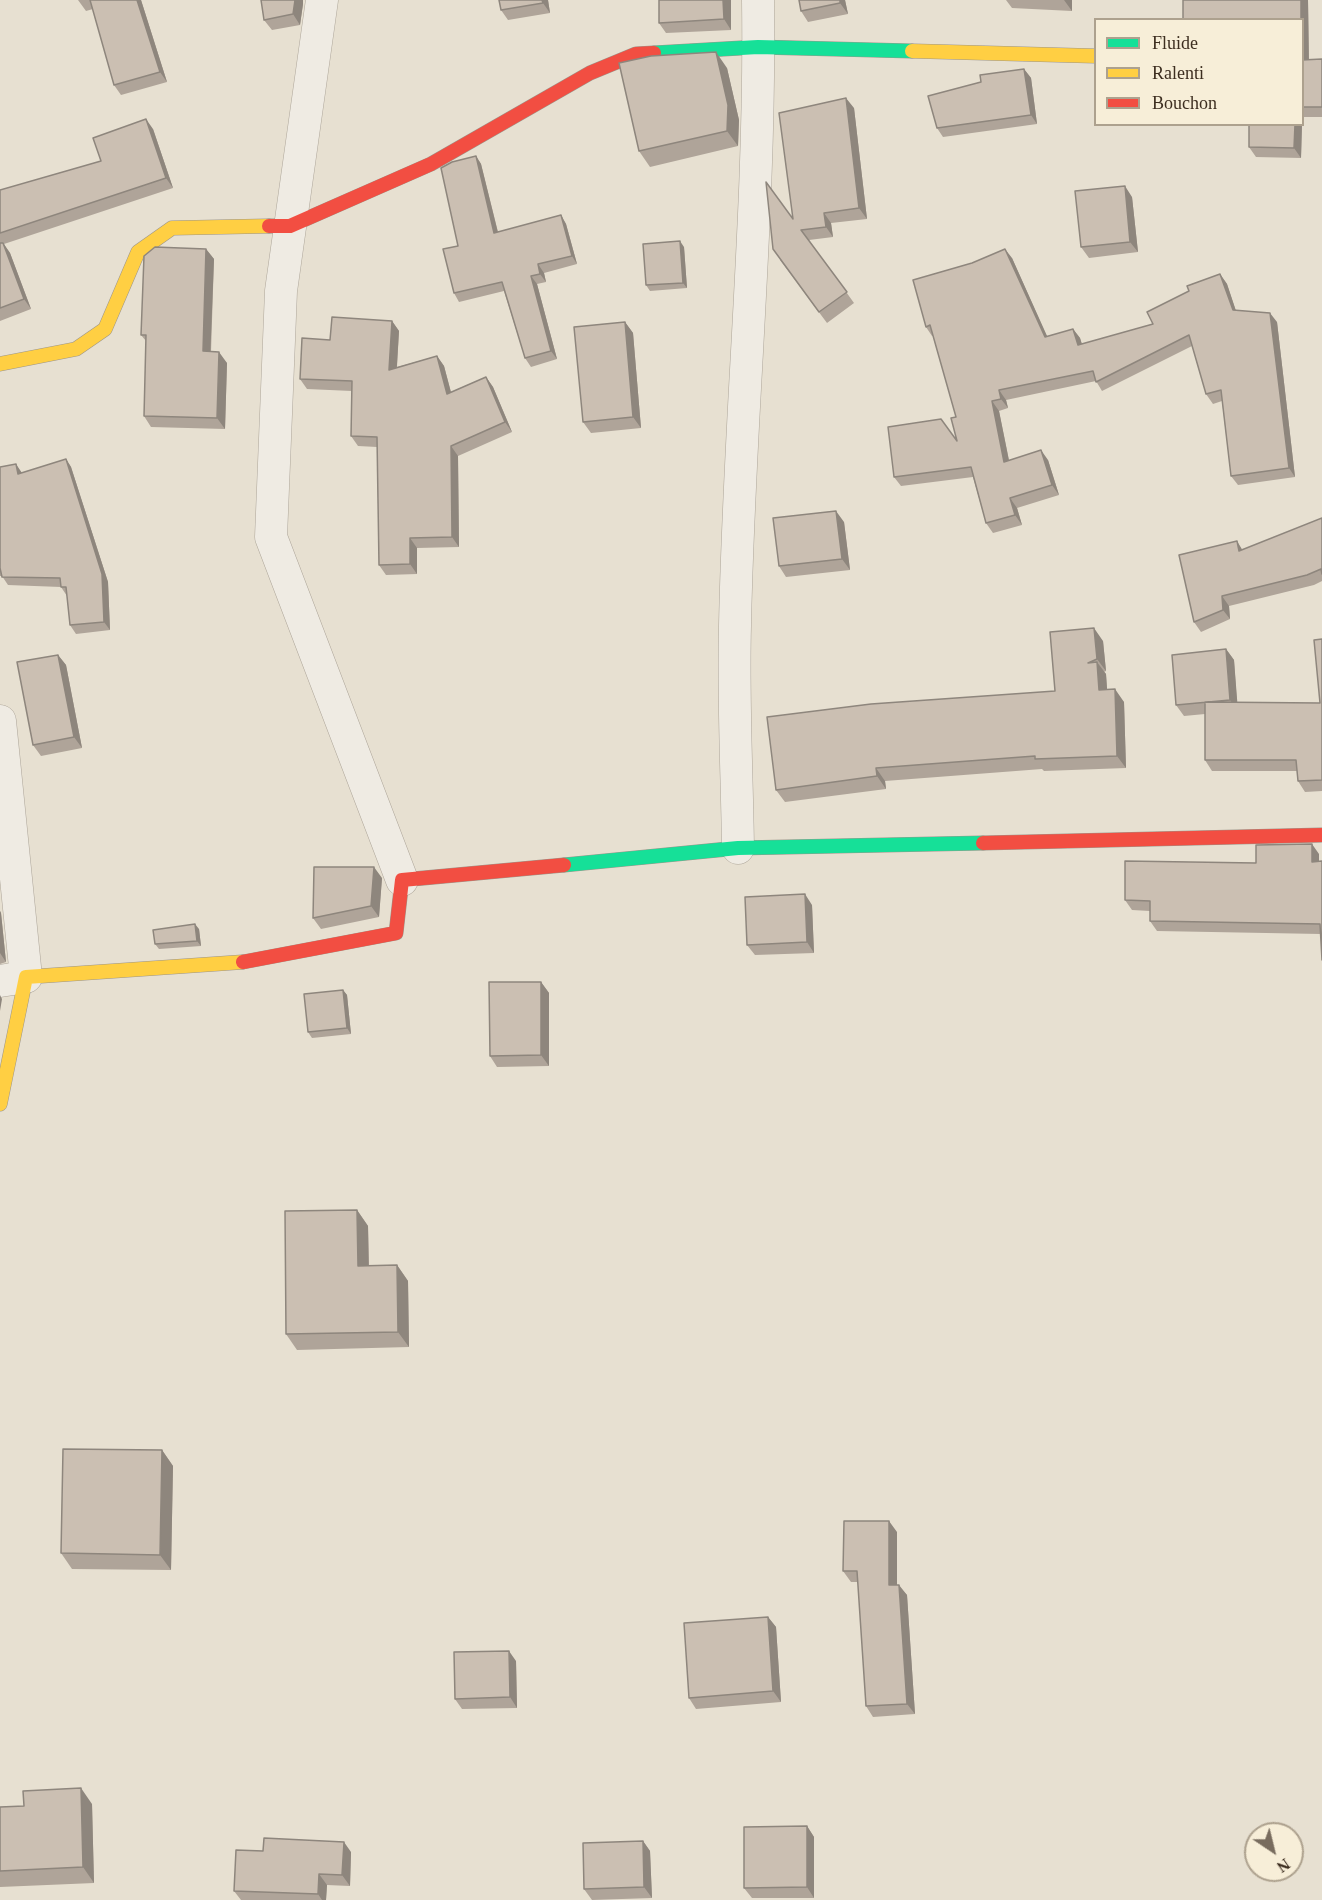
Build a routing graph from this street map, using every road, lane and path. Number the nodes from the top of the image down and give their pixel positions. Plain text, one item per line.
1 (322, 0) edge
2 (758, 0) edge
3 (758, 47) junction
4 (1094, 56) edge
5 (290, 226) junction
6 (0, 364) edge
7 (0, 721) edge
8 (1322, 835) edge
9 (738, 848) junction
10 (402, 880) junction
11 (13, 979) edge
12 (0, 1104) edge

1 - 5 street
2 - 3 street
3 - 4 street
3 - 5 street
3 - 9 street
5 - 6 street
5 - 10 street
7 - 11 street
8 - 9 street
9 - 10 street
10 - 11 street
11 - 12 street

